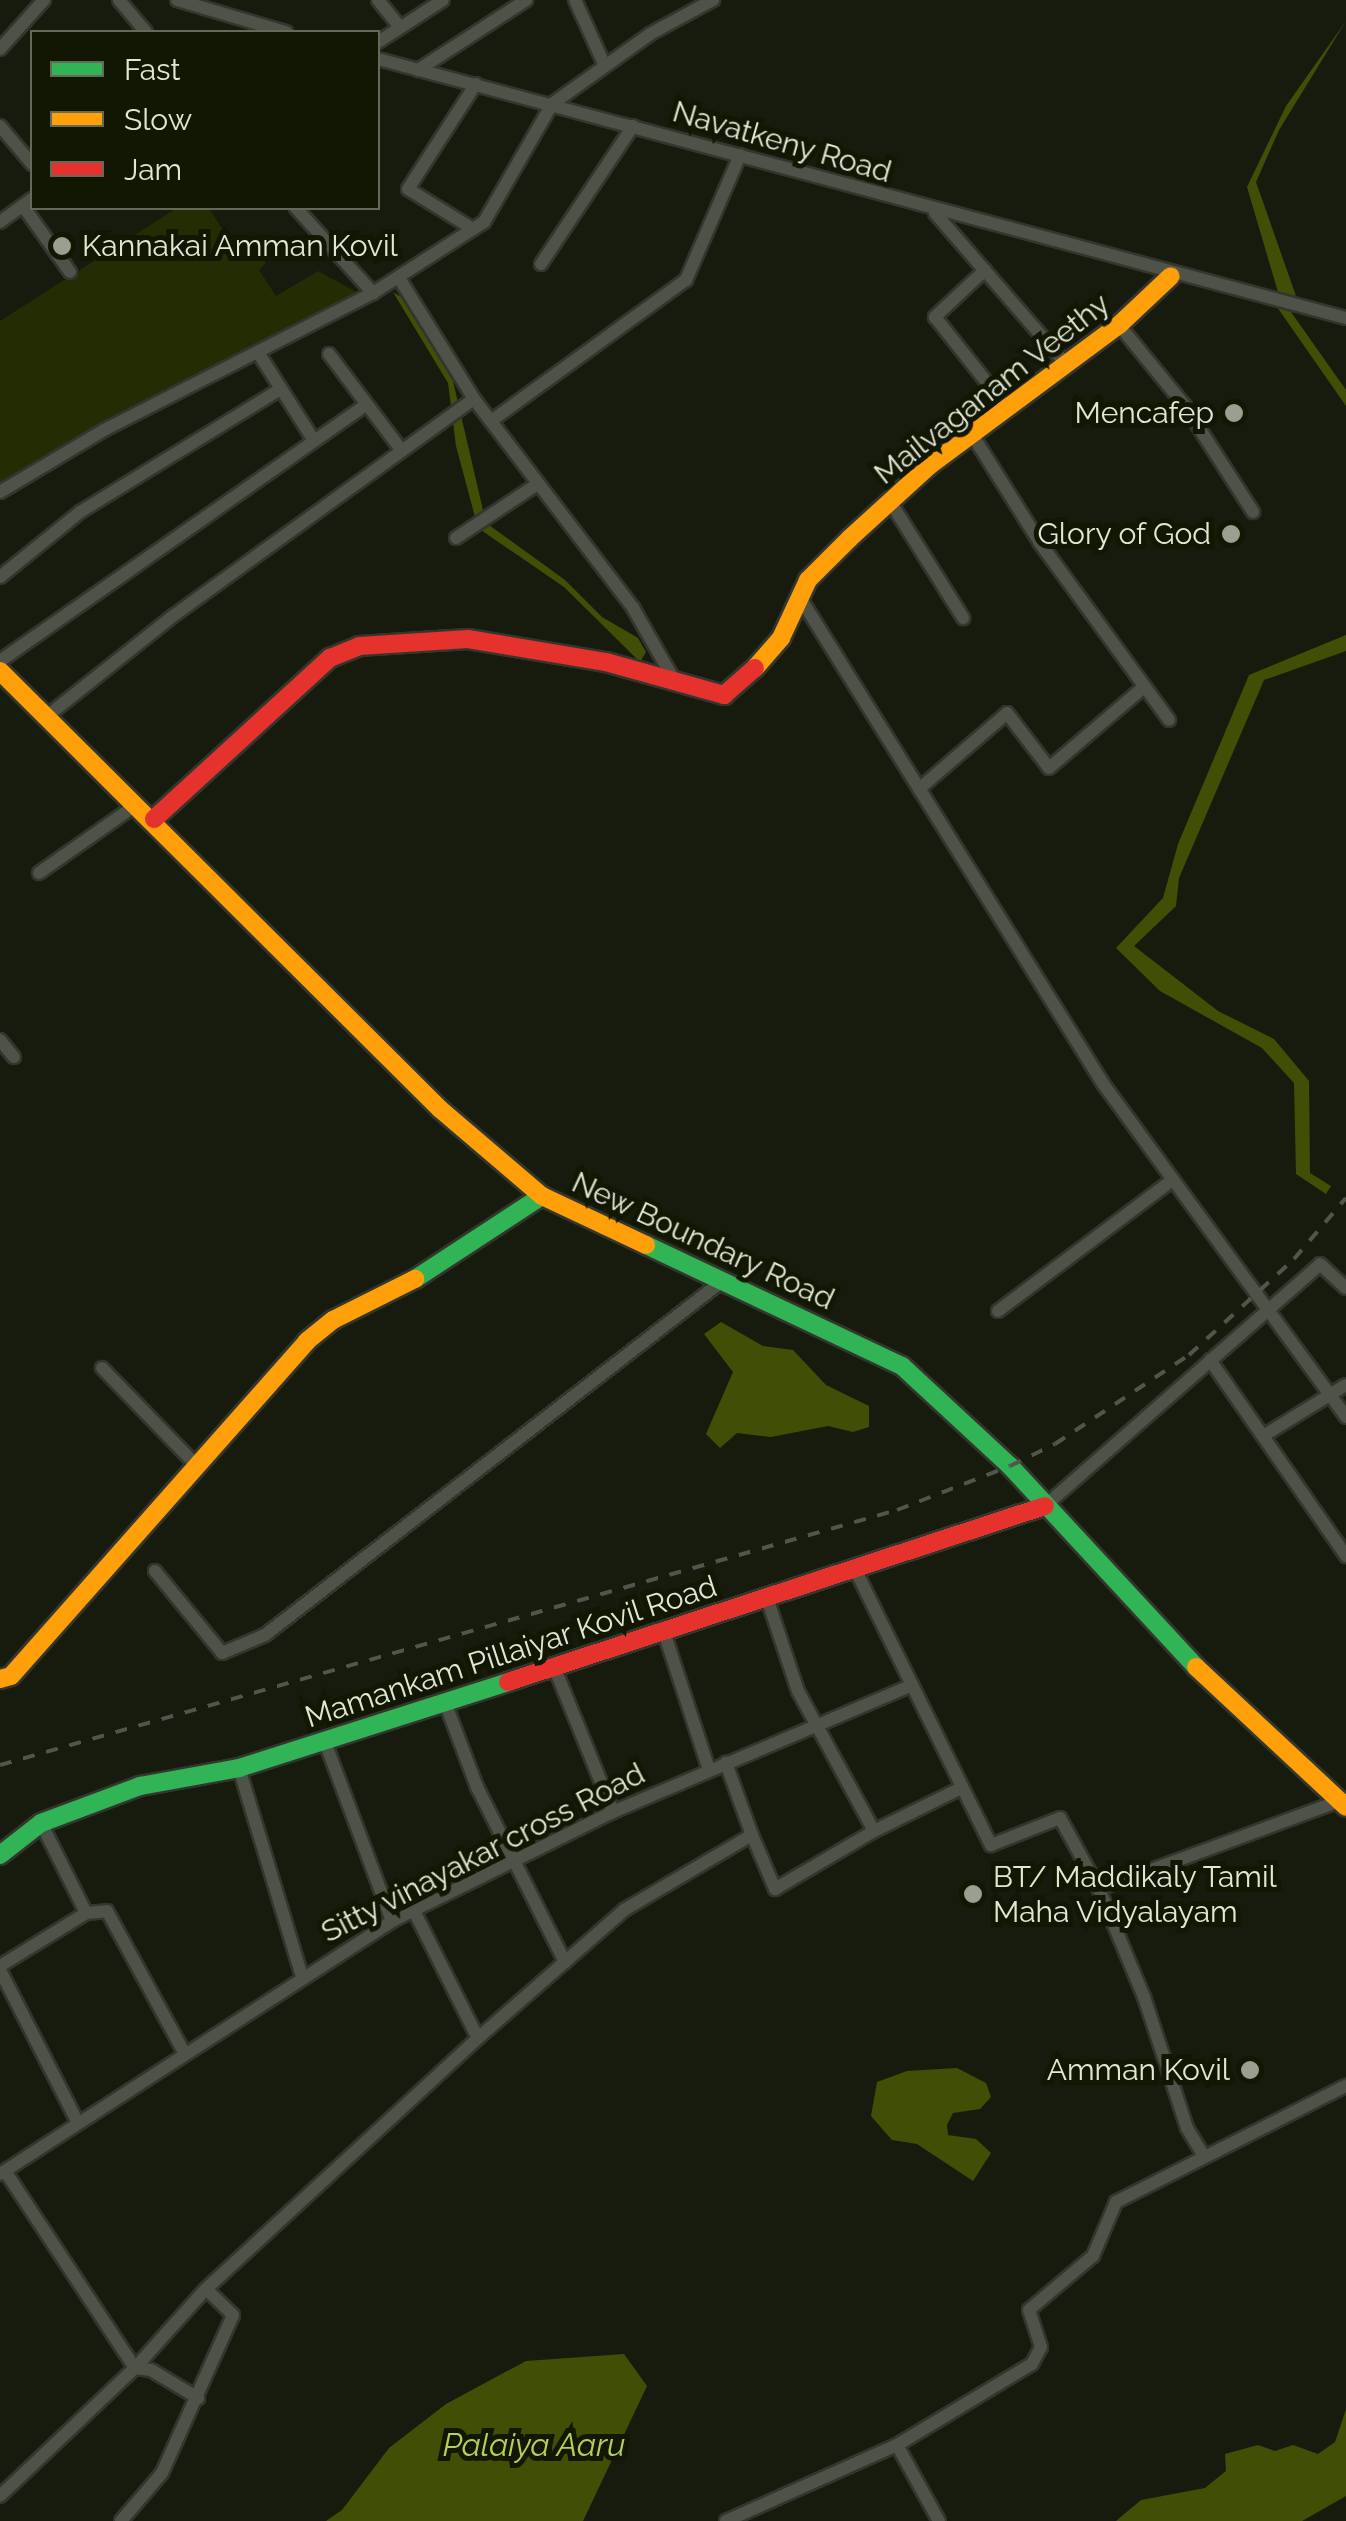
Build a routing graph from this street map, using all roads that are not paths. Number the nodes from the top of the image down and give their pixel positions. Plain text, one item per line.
1 (44, 0) edge
2 (119, 0) edge
3 (178, 0) edge
4 (378, 0) edge
5 (443, 0) edge
6 (526, 0) edge
7 (574, 0) edge
8 (712, 0) edge
9 (399, 26) junction
10 (144, 30) edge
11 (279, 30) edge
12 (380, 40) edge
13 (0, 49) edge
14 (380, 60) edge
15 (605, 66) junction
16 (418, 70) junction
17 (476, 84) junction
18 (552, 104) junction
19 (0, 126) edge
20 (633, 126) junction
21 (740, 155) junction
22 (30, 162) edge
23 (28, 202) edge
24 (33, 210) edge
25 (298, 210) edge
26 (933, 211) junction
27 (0, 222) edge
28 (473, 229) junction
29 (541, 264) dead end
30 (986, 270) junction
31 (70, 272) dead end
32 (1171, 276) junction
33 (399, 278) junction
34 (373, 293) junction
35 (1346, 318) edge
36 (1120, 325) junction
37 (259, 354) junction
38 (329, 354) dead end
39 (1066, 364) junction
40 (279, 390) junction
41 (474, 399) junction
42 (364, 406) junction
43 (1008, 409) junction
44 (492, 421) junction
45 (973, 436) junction
46 (313, 438) junction
47 (402, 451) junction
48 (536, 485) junction
49 (0, 492) edge
50 (891, 503) junction
51 (1252, 512) dead end
52 (456, 538) dead end
53 (0, 577) edge
54 (799, 596) junction
55 (962, 618) dead end
56 (0, 662) edge
57 (0, 672) edge
58 (674, 680) junction
59 (1144, 687) junction
60 (46, 717) junction
61 (1169, 720) dead end
62 (919, 789) junction
63 (137, 804) junction
64 (154, 820) junction
65 (39, 873) dead end
66 (0, 1040) edge
67 (14, 1057) dead end
68 (1170, 1182) junction
69 (542, 1196) junction
70 (721, 1282) junction
71 (1346, 1288) edge
72 (1265, 1310) junction
73 (998, 1311) dead end
74 (1210, 1360) junction
75 (102, 1368) dead end
76 (1346, 1385) edge
77 (1331, 1394) junction
78 (1346, 1417) edge
79 (1262, 1436) junction
80 (198, 1467) junction
81 (1045, 1506) junction
82 (1346, 1556) edge
83 (855, 1568) junction
84 (155, 1572) dead end
85 (767, 1598) junction
86 (664, 1632) junction
87 (555, 1669) junction
88 (6, 1677) edge
89 (912, 1685) junction
90 (446, 1704) junction
91 (817, 1724) junction
92 (325, 1742) junction
93 (726, 1764) junction
94 (239, 1768) junction
95 (710, 1770) junction
96 (961, 1788) junction
97 (1343, 1804) edge
98 (614, 1812) junction
99 (41, 1823) junction
100 (874, 1831) junction
101 (752, 1835) junction
102 (0, 1855) edge
103 (514, 1862) junction
104 (1099, 1889) junction
105 (414, 1911) junction
106 (86, 1913) junction
107 (392, 1920) junction
108 (565, 1962) junction
109 (0, 1968) edge
110 (301, 1974) junction
111 (478, 2038) junction
112 (186, 2054) junction
113 (1346, 2086) edge
114 (76, 2121) junction
115 (1203, 2155) junction
116 (2, 2173) edge
117 (206, 2290) junction
118 (135, 2368) junction
119 (198, 2398) junction
120 (897, 2445) junction
121 (0, 2496) edge
122 (120, 2521) edge
123 (726, 2521) edge
124 (939, 2521) edge

1 - 13 street
2 - 10 street
3 - 11 street
4 - 9 street
5 - 9 street
6 - 16 street
7 - 15 street
8 - 15 street
9 - 12 street
14 - 16 street, Navatkeny Road
15 - 18 street
16 - 17 street, Navatkeny Road
17 - 18 street, Navatkeny Road
17 - 28 street
18 - 20 street, Navatkeny Road
18 - 28 street
19 - 22 street
20 - 21 street, Navatkeny Road
20 - 29 street
21 - 26 street, Navatkeny Road
21 - 44 street
23 - 27 street
24 - 31 street
25 - 34 street
26 - 30 street
26 - 32 street, Navatkeny Road
28 - 33 street
30 - 39 street
30 - 43 street
32 - 35 street, Navatkeny Road
32 - 36 main road, Mailvaganam Veethy
33 - 34 street
33 - 41 street
34 - 37 street
36 - 39 main road, Mailvaganam Veethy
36 - 51 street
37 - 40 street
37 - 49 street
38 - 42 street
39 - 43 main road, Mailvaganam Veethy
40 - 46 street
40 - 53 street
41 - 44 street
41 - 47 street
42 - 46 street
42 - 47 street
43 - 45 main road, Mailvaganam Veethy
44 - 48 street
45 - 50 main road, Mailvaganam Veethy
45 - 59 street
46 - 56 street
47 - 60 street
48 - 52 street
48 - 58 street
50 - 54 main road, Mailvaganam Veethy
50 - 55 street
54 - 58 main road, Mailvaganam Veethy
54 - 62 street
57 - 60 main road, New Boundary Road
58 - 64 main road, Mailvaganam Veethy
59 - 61 street
59 - 62 street
60 - 63 main road, New Boundary Road
62 - 68 street
63 - 64 main road, New Boundary Road
63 - 65 street
64 - 69 main road, New Boundary Road
66 - 67 street
68 - 72 street
68 - 73 street
69 - 70 main road, New Boundary Road
69 - 80 main road
70 - 81 main road, New Boundary Road
70 - 84 street
71 - 72 street
72 - 74 street
72 - 77 street
74 - 79 street
74 - 81 street
75 - 80 street
76 - 77 street
77 - 78 street
77 - 79 street
79 - 82 street
80 - 88 main road
81 - 83 main road, Mamankam Pillaiyar Kovil Road
81 - 97 main road, New Boundary Road
83 - 85 main road, Mamankam Pillaiyar Kovil Road
83 - 89 street
85 - 86 main road, Mamankam Pillaiyar Kovil Road
85 - 91 street
86 - 87 main road, Mamankam Pillaiyar Kovil Road
86 - 95 street
87 - 90 main road, Mamankam Pillaiyar Kovil Road
87 - 98 street
89 - 91 street, Sitty vinayakar cross Road
89 - 96 street
90 - 92 main road, Mamankam Pillaiyar Kovil Road
90 - 103 street
91 - 93 street, Sitty vinayakar cross Road
91 - 100 street
92 - 94 main road, Mamankam Pillaiyar Kovil Road
92 - 107 street
93 - 95 street, Sitty vinayakar cross Road
93 - 101 street
94 - 99 main road, Mamankam Pillaiyar Kovil Road
94 - 110 street
95 - 98 street, Sitty vinayakar cross Road
96 - 100 street
96 - 104 street
97 - 104 street
98 - 103 street, Sitty vinayakar cross Road
99 - 102 main road, Mamankam Pillaiyar Kovil Road
99 - 106 street
100 - 101 street
101 - 108 street
103 - 105 street, Sitty vinayakar cross Road
103 - 108 street
104 - 115 street
105 - 107 street, Sitty vinayakar cross Road
105 - 111 street
106 - 109 street
106 - 112 street
107 - 110 street, Sitty vinayakar cross Road
108 - 111 street
109 - 114 street
110 - 112 street, Sitty vinayakar cross Road
111 - 117 street
112 - 114 street, Sitty vinayakar cross Road
113 - 115 street
114 - 116 street, Sitty vinayakar cross Road
115 - 120 street
116 - 118 street
117 - 118 street
117 - 119 street
118 - 119 street
118 - 121 street
119 - 122 street
120 - 123 street
120 - 124 street

